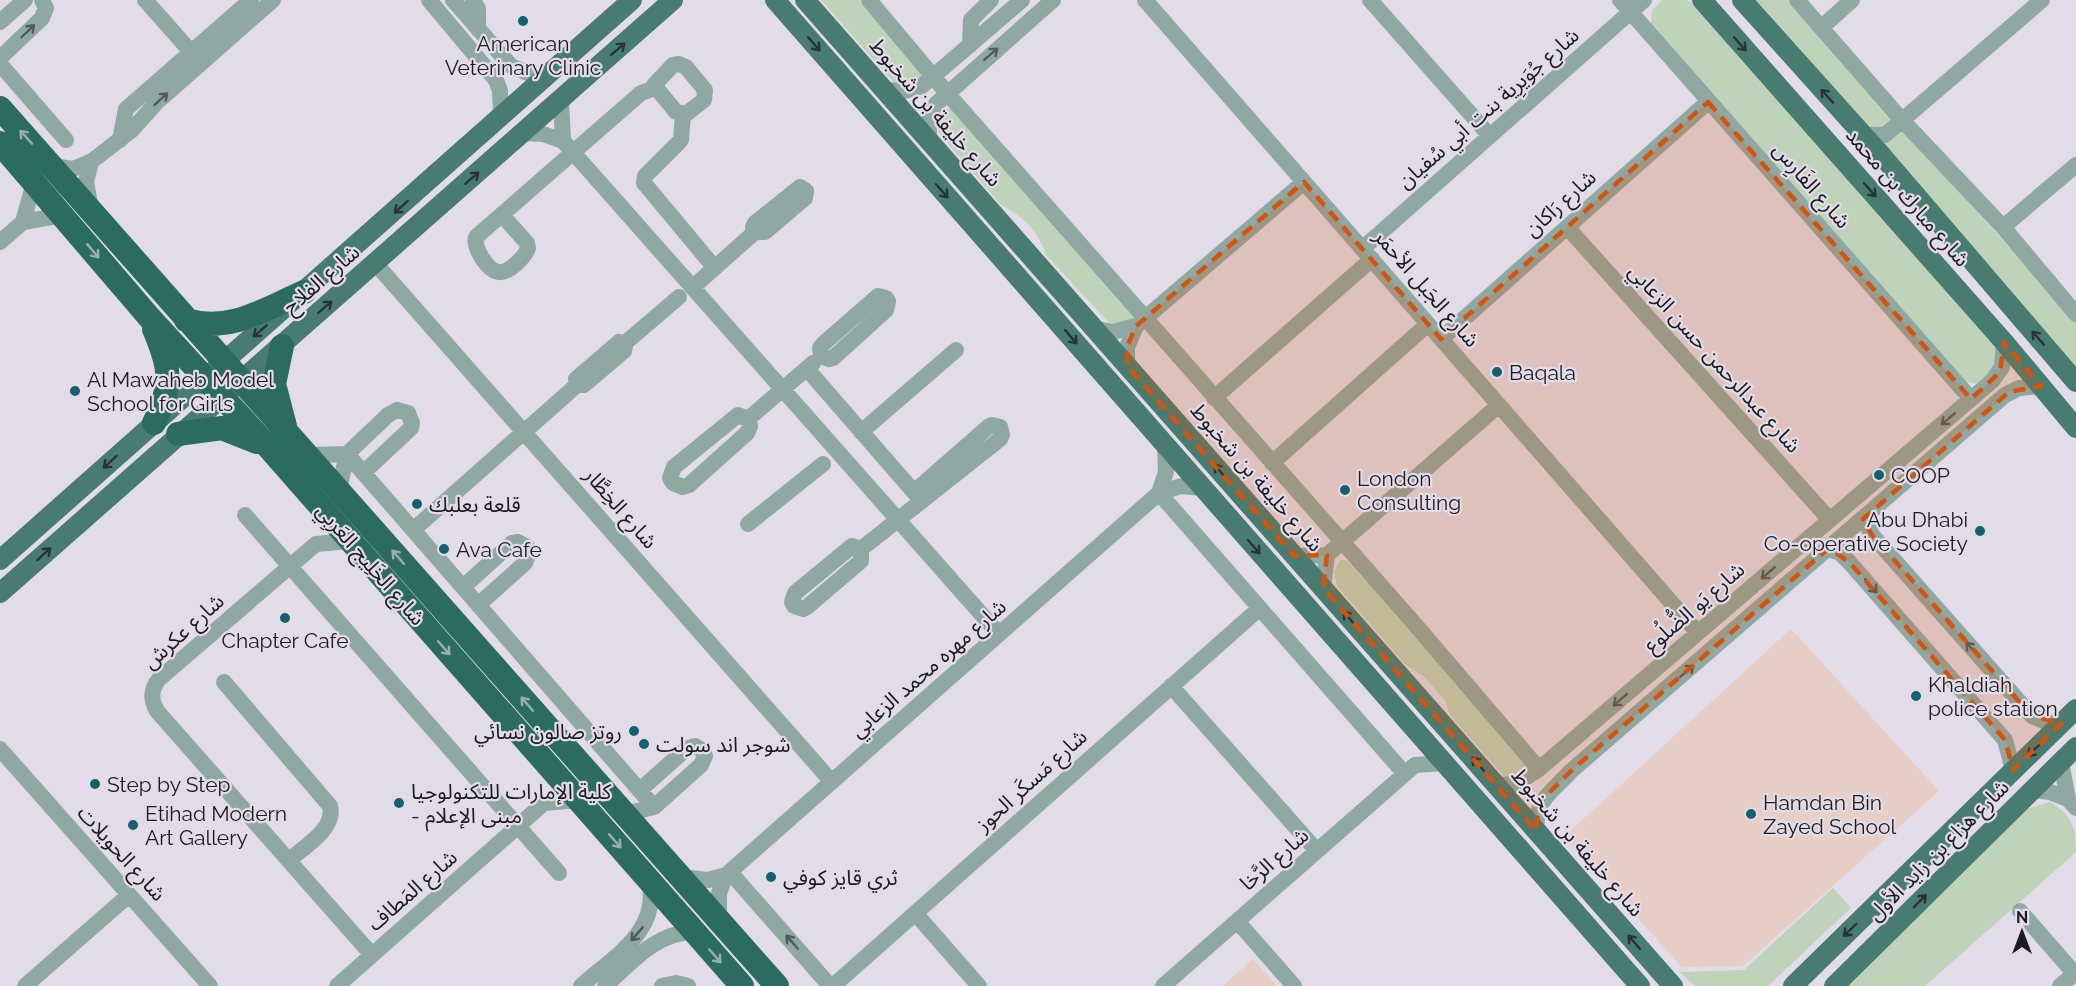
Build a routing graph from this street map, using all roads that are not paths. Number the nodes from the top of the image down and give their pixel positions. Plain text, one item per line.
1 (25, 0) edge
2 (42, 0) edge
3 (146, 0) edge
4 (251, 0) edge
5 (273, 0) edge
6 (429, 0) edge
7 (453, 0) edge
8 (492, 0) edge
9 (632, 0) edge
10 (673, 0) edge
11 (775, 0) edge
12 (805, 0) edge
13 (869, 0) edge
14 (991, 0) edge
15 (1022, 0) edge
16 (1053, 0) edge
17 (1145, 0) edge
18 (1370, 0) edge
19 (1644, 0) edge
20 (1702, 0) edge
21 (1742, 0) edge
22 (1797, 0) edge
23 (1852, 0) edge
24 (2042, 0) edge
25 (1625, 6) edge
26 (477, 15) edge
27 (0, 22) edge
28 (1822, 27) junction
29 (970, 45) junction
30 (191, 52) junction
31 (0, 58) edge
32 (0, 64) edge
33 (548, 75) junction
34 (934, 77) junction
35 (655, 88) junction
36 (884, 90) junction
37 (946, 93) junction
38 (561, 100) junction
39 (1708, 102) junction
40 (0, 108) edge
41 (124, 112) junction
42 (683, 114) junction
43 (501, 117) junction
44 (1901, 119) junction
45 (136, 126) junction
46 (522, 133) junction
47 (1863, 135) junction
48 (1885, 135) junction
49 (1490, 136) junction
50 (66, 140) dead end
51 (120, 140) junction
52 (929, 141) junction
53 (0, 143) edge
54 (569, 146) junction
55 (1883, 157) junction
56 (91, 162) junction
57 (2076, 165) edge
58 (43, 174) junction
59 (1304, 182) junction
60 (91, 209) junction
61 (63, 214) junction
62 (502, 215) dead end
63 (23, 222) junction
64 (1567, 227) junction
65 (2003, 227) junction
66 (755, 232) dead end
67 (0, 242) edge
68 (1367, 254) junction
69 (375, 263) junction
70 (714, 267) junction
71 (693, 287) junction
72 (304, 292) junction
73 (679, 297) dead end
74 (2076, 314) edge
75 (149, 317) junction
76 (186, 320) junction
77 (1140, 323) junction
78 (1428, 324) junction
79 (1093, 328) junction
80 (1441, 339) junction
81 (2004, 342) junction
82 (282, 346) junction
83 (956, 350) dead end
84 (821, 356) dead end
85 (224, 362) junction
86 (1127, 366) junction
87 (807, 369) junction
88 (205, 378) junction
89 (241, 381) junction
90 (2076, 382) edge
91 (2041, 386) junction
92 (784, 390) junction
93 (223, 397) junction
94 (1214, 398) junction
95 (1971, 399) junction
96 (1499, 405) junction
97 (748, 419) junction
98 (154, 423) junction
99 (2076, 428) edge
100 (524, 432) junction
101 (861, 432) junction
102 (178, 434) junction
103 (279, 442) junction
104 (1165, 446) junction
105 (347, 454) junction
106 (308, 455) junction
107 (1272, 463) junction
108 (823, 464) dead end
109 (363, 473) junction
110 (1202, 488) junction
111 (339, 490) junction
112 (1159, 493) junction
113 (918, 497) junction
114 (320, 507) junction
115 (245, 515) dead end
116 (1864, 518) junction
117 (1830, 520) junction
118 (899, 521) junction
119 (748, 524) dead end
120 (413, 530) junction
121 (350, 540) junction
122 (1342, 542) junction
123 (316, 544) junction
124 (861, 549) dead end
125 (1828, 549) junction
126 (1327, 555) junction
127 (1294, 556) junction
128 (0, 560) edge
129 (288, 568) junction
130 (463, 587) junction
131 (1323, 588) junction
132 (0, 593) edge
133 (478, 605) junction
134 (1260, 608) junction
135 (1698, 633) junction
136 (999, 634) junction
137 (224, 682) dead end
138 (1171, 686) junction
139 (2076, 709) edge
140 (1593, 723) junction
141 (2062, 723) junction
142 (1418, 733) junction
143 (2076, 747) edge
144 (0, 749) edge
145 (2061, 762) junction
146 (1444, 763) junction
147 (548, 766) junction
148 (1410, 770) junction
149 (1539, 770) junction
150 (2013, 770) junction
151 (1564, 779) junction
152 (832, 782) junction
153 (1496, 785) junction
154 (640, 790) junction
155 (2033, 790) junction
156 (578, 800) junction
157 (544, 803) junction
158 (2072, 803) edge
159 (654, 807) junction
160 (624, 814) junction
161 (518, 826) junction
162 (1536, 831) junction
163 (652, 846) junction
164 (1317, 851) junction
165 (289, 860) junction
166 (559, 873) dead end
167 (728, 874) junction
168 (680, 877) junction
169 (648, 880) junction
170 (129, 895) junction
171 (2020, 911) dead end
172 (915, 913) junction
173 (719, 921) junction
174 (1237, 921) junction
175 (694, 932) junction
176 (372, 955) junction
177 (2075, 972) edge
178 (25, 986) edge
179 (210, 986) edge
180 (337, 986) edge
181 (581, 986) edge
182 (605, 986) edge
183 (662, 986) edge
184 (688, 986) edge
185 (742, 986) edge
186 (777, 986) edge
187 (832, 986) edge
188 (980, 986) edge
189 (1163, 986) edge
190 (1294, 986) edge
191 (1640, 986) edge
192 (1673, 986) edge
193 (1793, 986) edge
194 (1834, 986) edge
195 (2060, 986) edge

1 - 27 street
31 -> 2 street
3 - 30 street
4 - 30 street
45 -> 5 street
6 - 43 street
7 - 26 street
8 - 26 street
9 - 33 main road, شارع الفلاح
38 -> 10 main road, شارع الفلاح
11 -> 104 main road
12 - 36 main road, شارع خليفة بن شخبوط
13 - 34 street
14 - 29 street
15 - 29 street
37 -> 16 street
17 - 59 street, شارع الجَبل الأحمَر
18 - 49 street
19 - 25 street, شارع جُوَيرِية بنت أبي سُفيان
20 -> 81 main road, شارع مبارك بن محمد
47 -> 21 main road, شارع مبارك بن محمد
22 - 28 street
23 - 28 street
24 - 44 street
25 - 39 street, شارع الفَارِس
25 - 49 street, شارع جُوَيرِية بنت أبي سُفيان
26 - 33 street
28 - 44 street
29 - 34 street
30 - 41 street
32 - 50 street
33 - 43 main road, شارع الفلاح
34 - 36 street
34 - 37 street
35 - 42 street
35 - 42 street
35 - 54 street
36 - 52 main road, شارع خليفة بن شخبوط
37 - 52 street
37 - 77 street
38 - 46 main road, شارع الفلاح
38 - 54 street
39 - 64 street, شارع رَاكان
39 - 95 street, شارع الفَارِس
58 -> 40 highway, شارع الخَلِيج العَربِي
41 - 45 street
41 - 51 street
42 - 70 street
43 -> 72 main road, شارع الفلاح
44 - 48 street
44 - 65 street
45 - 51 street
46 - 54 street
69 -> 46 main road, شارع الفلاح
47 - 48 street
47 - 55 main road, شارع مبارك بن محمد
48 - 55 street
49 - 68 street, شارع جُوَيرِية بنت أبي سُفيان
51 - 56 street
52 - 79 main road, شارع خليفة بن شخبوط
53 - 58 highway, شارع الخَلِيج العَربِي
54 - 62 street
54 - 71 street
90 -> 55 main road, شارع مبارك بن محمد
56 - 58 street
56 - 60 street
57 - 65 street
58 - 60 highway, شارع الخَلِيج العَربِي
58 - 61 highway, شارع الخَلِيج العَربِي
58 - 63 street
59 - 68 street, شارع الجَبل الأحمَر
59 - 77 street
60 - 76 highway, شارع الخَلِيج العَربِي
61 - 63 street
61 -> 75 highway, شارع الخَلِيج العَربِي
63 - 67 street
64 - 80 street, شارع رَاكان
64 - 117 street, شارع عبدالرحمن حسن الزعابي
65 - 74 street
66 - 70 street
68 - 78 street, شارع الجَبل الأحمَر
68 - 94 street, شارع جُوَيرِية بنت أبي سُفيان
82 -> 69 main road, شارع الفلاح
69 - 100 street, شارع الخِطَّار
70 - 71 street
71 - 92 street
72 - 76 highway
72 -> 85 main road, شارع الفلاح
73 - 100 street
75 - 88 highway, شارع الخَلِيج العَربِي
75 - 98 highway
76 - 85 highway, شارع الخَلِيج العَربِي
77 - 79 street
77 - 86 street
77 - 94 street
78 - 80 street, شارع الجَبل الأحمَر
78 - 107 street
79 - 86 main road, شارع خليفة بن شخبوط
80 - 96 street, شارع الجَبل الأحمَر
81 - 91 main road, شارع مبارك بن محمد
81 - 95 street, شارع يَو الضُّلُوع
82 - 89 main road, شارع الفلاح
82 - 103 highway
83 - 101 street
84 - 87 street
85 - 88 main road, شارع الفلاح
85 - 89 highway, شارع الخَلِيج العَربِي
127 -> 86 main road, شارع خليفة بن شخبوط
87 - 92 street
87 - 101 street
88 - 93 highway, شارع الخَلِيج العَربِي
88 - 98 main road, شارع الفلاح
89 - 93 main road, شارع الفلاح
89 - 103 highway, شارع الخَلِيج العَربِي
91 - 99 main road, شارع مبارك بن محمد
91 - 116 street, شارع يَو الضُّلُوع
92 - 97 street
92 - 118 street
93 - 102 main road, شارع الفلاح
93 - 103 highway, شارع الخَلِيج العَربِي
94 - 107 street
95 -> 117 street, شارع يَو الضُّلُوع
96 - 122 street
96 - 135 street, شارع الجَبل الأحمَر
97 - 97 street
98 -> 128 main road, شارع الفلاح
100 - 120 street
100 - 152 street, شارع الخِطَّار
101 - 113 street
102 - 103 highway
132 -> 102 main road, شارع الفلاح
103 - 106 highway, شارع الخَلِيج العَربِي
103 - 114 highway, شارع الخَلِيج العَربِي
104 - 110 main road
104 - 112 street
105 - 106 street
105 - 109 street
105 - 109 street
105 - 111 street, شارع الخَلِيج العَربِي
106 - 111 highway, شارع الخَلِيج العَربِي
107 - 122 street
108 - 119 street
109 - 120 street
110 - 112 street, شارع مهره محمد الزعابي
110 -> 142 main road
160 -> 111 highway, شارع الخَلِيج العَربِي
112 - 134 street
112 - 136 street, شارع مهره محمد الزعابي
113 - 113 street
113 - 118 street
114 - 121 highway, شارع الخَلِيج العَربِي
114 - 123 street
115 - 129 street
116 - 125 street, شارع يَو الضُّلُوع
141 -> 116 street
117 -> 135 street, شارع يَو الضُّلُوع
118 - 124 street
118 - 136 street
120 - 130 street
121 - 123 street
121 -> 147 highway, شارع الخَلِيج العَربِي
122 - 126 street
122 - 149 street
123 - 129 street, شارع عكرش
125 -> 150 street
151 -> 125 street, شارع يَو الضُّلُوع
126 - 127 street
126 - 131 street
127 - 131 main road, شارع خليفة بن شخبوط
129 - 161 street
129 - 165 street, شارع عكرش
130 - 133 street
130 - 133 street
153 -> 131 main road, شارع خليفة بن شخبوط
133 - 154 street
134 - 138 street, شارع مَسكَر الحوز
134 - 148 street
135 -> 140 street, شارع يَو الضُّلُوع
136 - 152 street, شارع مهره محمد الزعابي
137 - 165 street
138 - 164 street
138 - 172 street, شارع مَسكَر الحوز
139 - 141 main road, شارع هزاع بن زايد الأول
140 - 149 street, شارع يَو الضُّلُوع
140 - 151 street
141 -> 150 main road, شارع هزاع بن زايد الأول
142 - 146 main road
142 - 148 street
143 - 145 main road, شارع هزاع بن زايد الأول
144 - 170 street, شارع الحويلات
145 - 155 main road, شارع هزاع بن زايد الأول
145 - 158 street
146 - 148 street
146 - 191 main road
147 - 156 highway, شارع الخَلِيج العَربِي
147 - 157 street
148 - 164 street, شارع الرَّخا
149 - 153 street, شارع يَو الضُّلُوع
150 -> 193 main road, شارع هزاع بن زايد الأول
151 - 162 street, شارع يَو الضُّلُوع
152 - 167 street, شارع مهره محمد الزعابي
153 - 162 main road, شارع خليفة بن شخبوط
154 - 159 street
154 - 159 street
155 - 158 street
194 -> 155 main road, شارع هزاع بن زايد الأول
156 - 157 street
156 -> 169 highway, شارع الخَلِيج العَربِي
157 - 161 street, شارع المَطاف
159 - 160 street
159 - 163 street
160 - 163 highway, شارع الخَلِيج العَربِي
161 - 166 street
161 - 176 street, شارع المَطاف
192 -> 162 main road, شارع خليفة بن شخبوط
163 - 168 highway, شارع الخَلِيج العَربِي
164 - 174 street, شارع الرَّخا
165 - 176 street, شارع عكرش
167 - 168 street
167 - 173 street
187 -> 167 street
168 - 173 highway, شارع الخَلِيج العَربِي
169 - 175 highway, شارع الخَلِيج العَربِي
169 -> 181 street
170 - 178 street
170 - 179 street, شارع الحويلات
171 - 177 street
172 - 187 street, شارع مَسكَر الحوز
172 - 188 street
173 - 186 highway, شارع الخَلِيج العَربِي
174 - 189 street, شارع الرَّخا
174 - 190 street
175 - 182 street
175 -> 185 highway, شارع الخَلِيج العَربِي
176 - 180 street, شارع المَطاف
177 - 195 street
183 - 184 street

